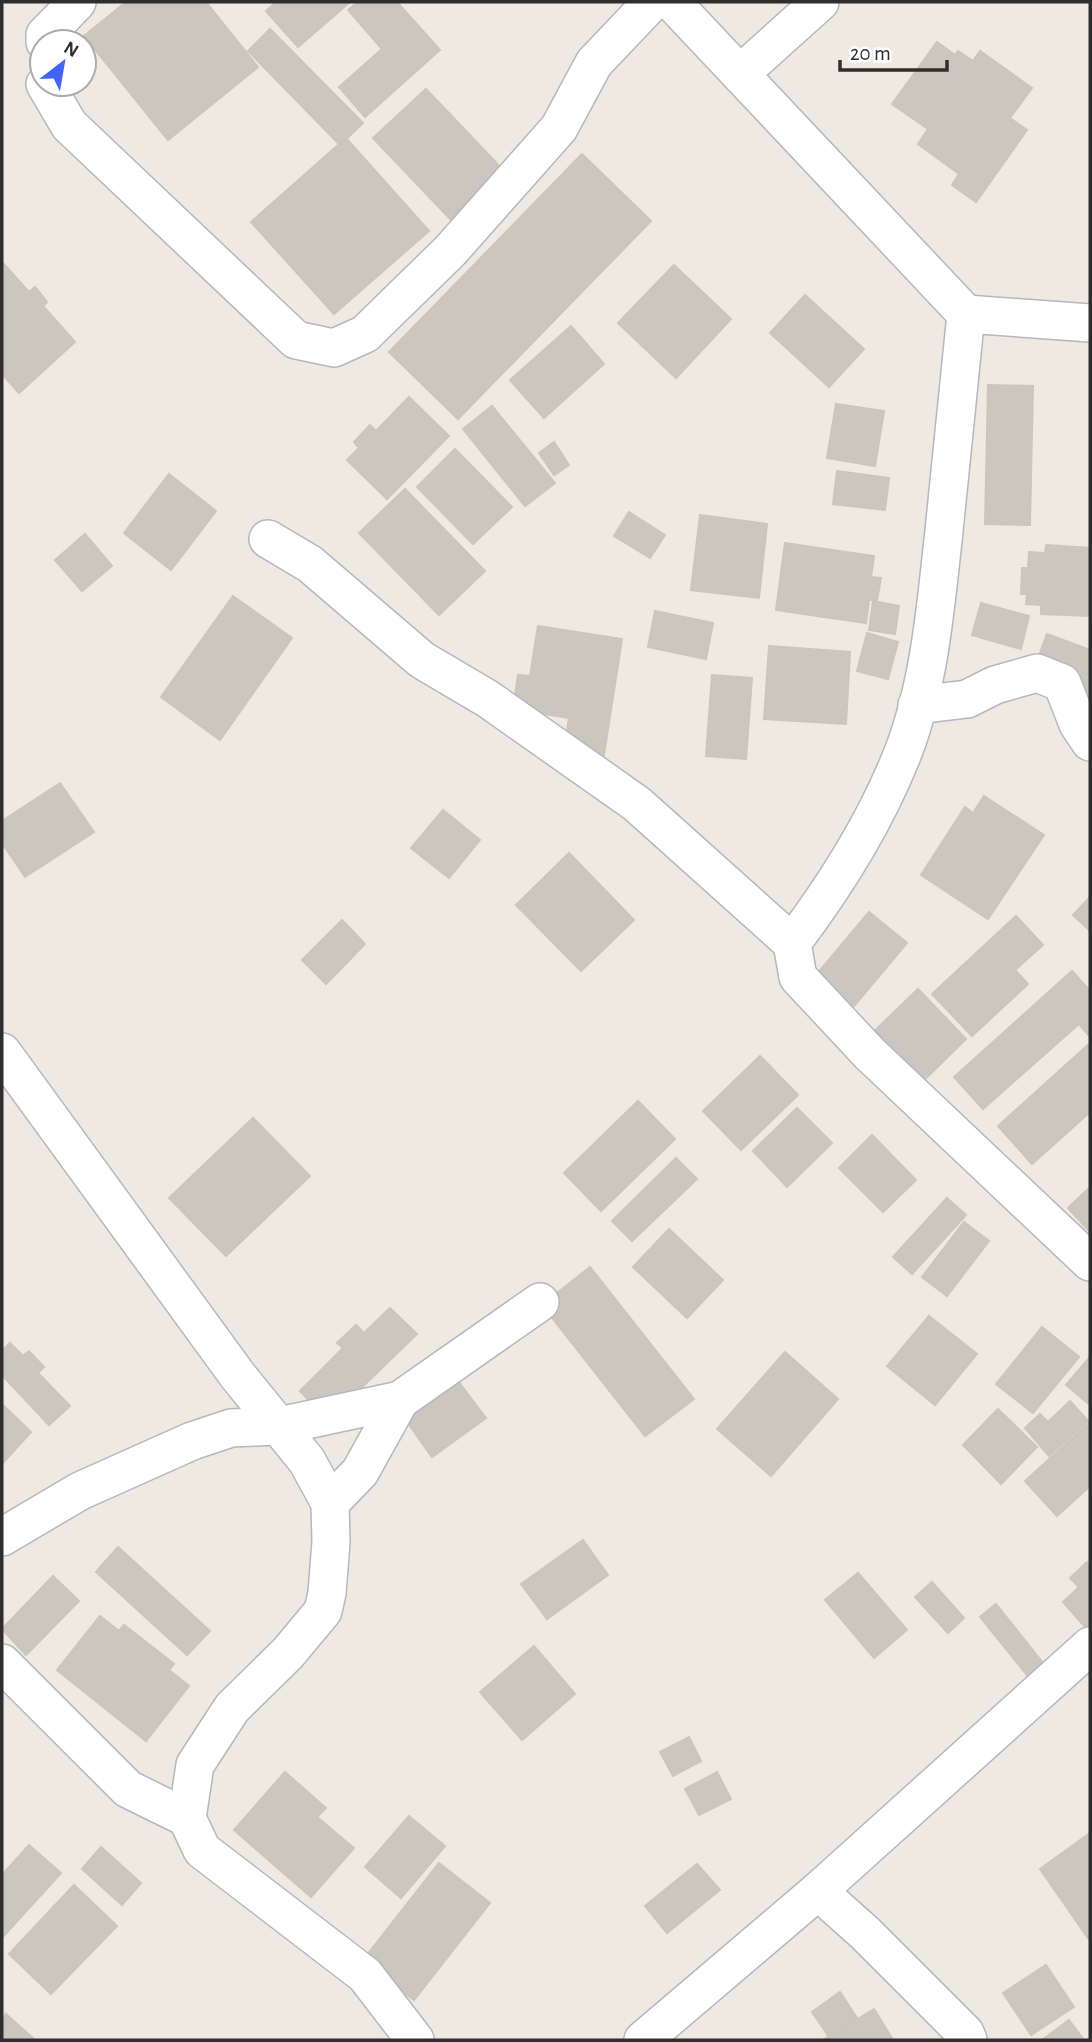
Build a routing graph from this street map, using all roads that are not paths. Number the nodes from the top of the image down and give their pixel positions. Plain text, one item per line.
1 (77, 2) edge
2 (652, 2) edge
3 (672, 2) edge
4 (820, 2) edge
5 (53, 28) edge
6 (740, 74) junction
7 (54, 98) edge
8 (966, 314) junction
9 (1090, 323) edge
10 (268, 539) dead end
11 (917, 705) junction
12 (1090, 741) edge
13 (792, 943) junction
14 (2, 1052) edge
15 (1090, 1262) edge
16 (540, 1302) dead end
17 (400, 1400) junction
18 (279, 1426) junction
19 (330, 1503) junction
20 (2, 1537) edge
21 (1090, 1646) edge
22 (2, 1663) edge
23 (187, 1818) junction
24 (818, 1891) junction
25 (415, 2040) edge
26 (643, 2040) edge
27 (968, 2040) edge

1 - 5 street
2 - 7 street
3 - 6 street
4 - 6 street
6 - 8 street
8 - 9 street
8 - 11 street
10 - 13 street
11 - 12 street
11 - 13 street
13 - 15 street
14 - 18 street
16 - 17 street
17 - 18 street
17 - 19 street
18 - 19 street
18 - 20 street
19 - 23 street
21 - 24 street
22 - 23 street
23 - 25 street
24 - 26 street
24 - 27 street

